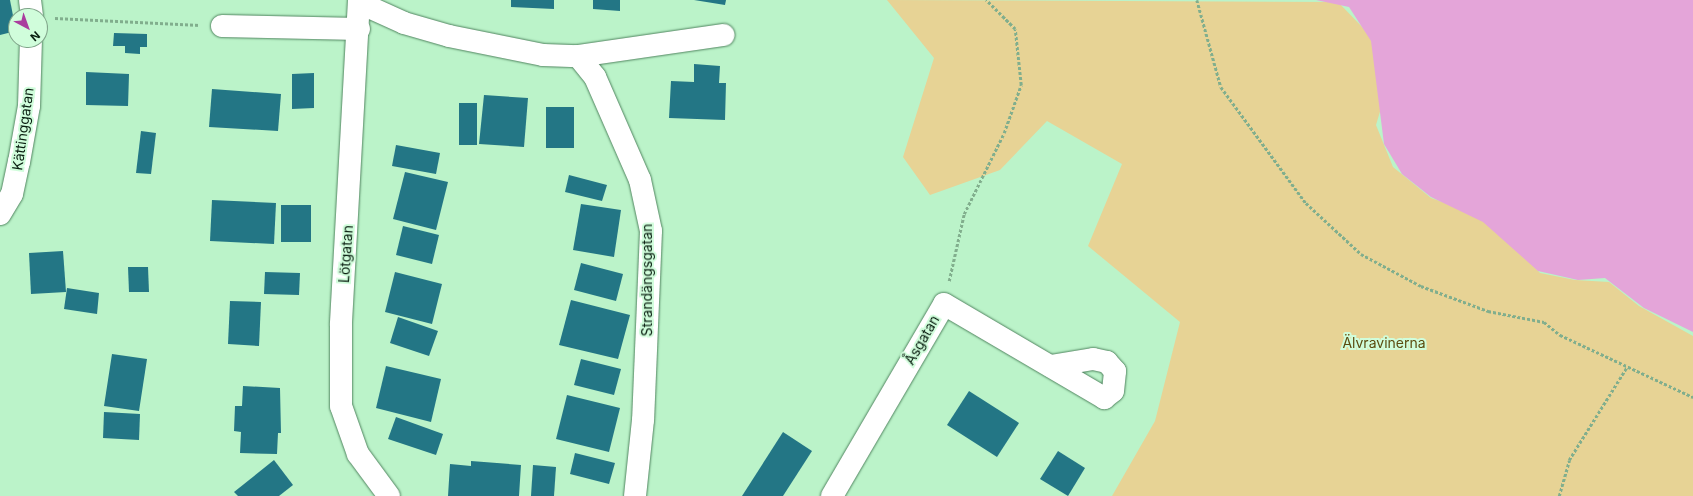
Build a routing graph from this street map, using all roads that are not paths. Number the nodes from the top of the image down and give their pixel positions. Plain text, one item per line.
1 (359, 2) edge
2 (222, 26) road end
3 (359, 29) junction
4 (723, 35) dead end
5 (31, 48) edge
6 (578, 56) junction
7 (0, 214) edge
8 (1051, 366) junction
9 (390, 496) edge
10 (635, 496) edge
11 (832, 496) edge

1 - 3 street, Lötgatan
1 - 6 street
2 - 3 street
3 - 9 street, Lötgatan
4 - 6 street
5 - 7 street, Kättinggatan
6 - 10 street, Strandängsgatan
8 - 8 street, Åsgatan
8 - 11 street, Åsgatan

